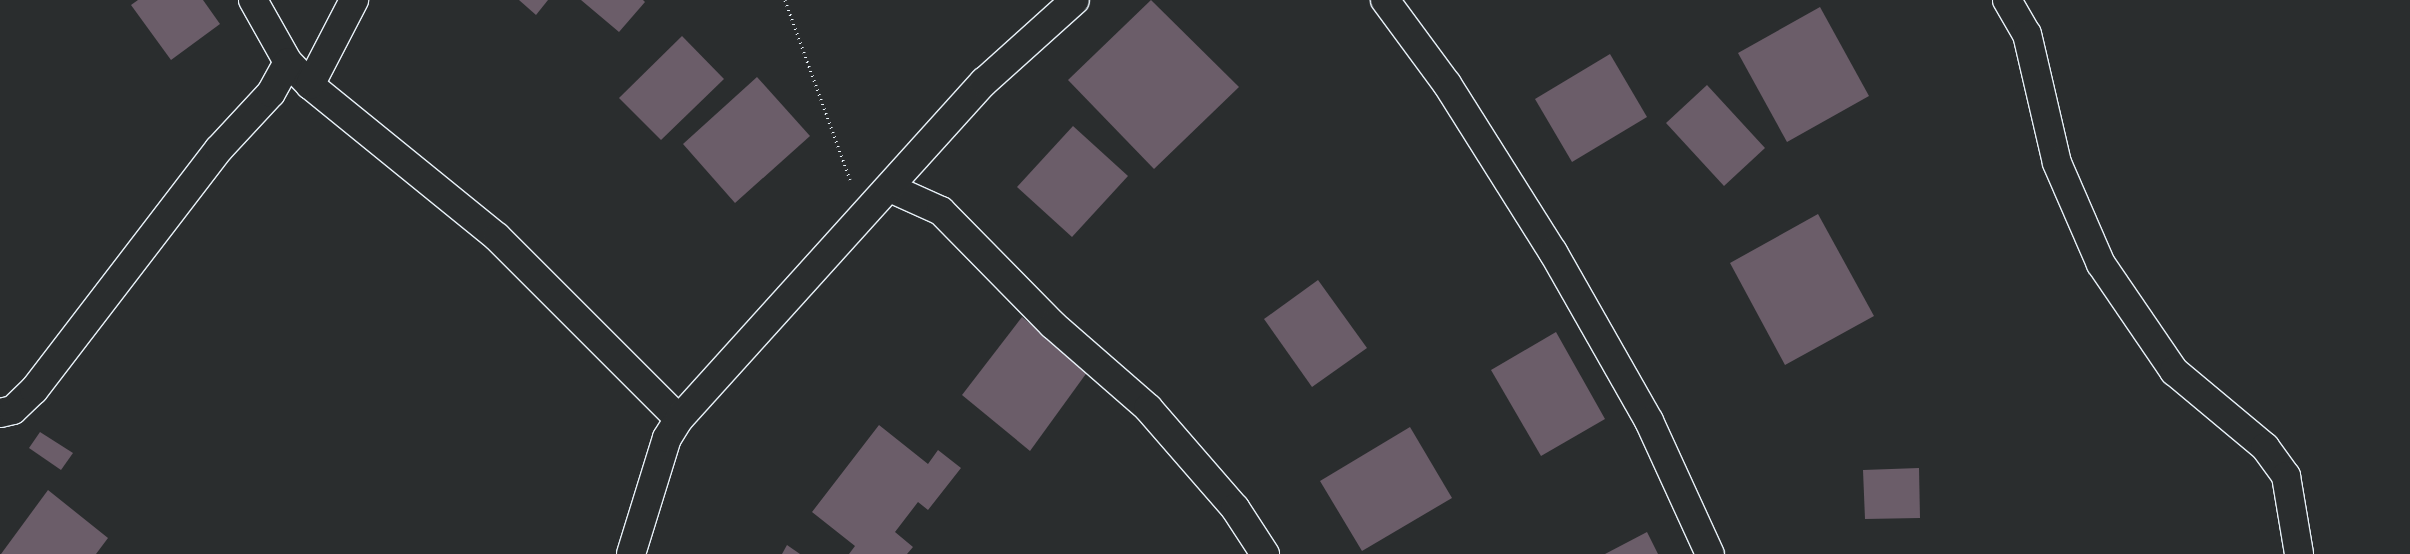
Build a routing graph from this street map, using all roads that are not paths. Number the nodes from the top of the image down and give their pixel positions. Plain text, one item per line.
1 (253, 0) edge
2 (354, 0) edge
3 (1075, 0) edge
4 (1385, 0) edge
5 (2007, 0) edge
6 (288, 62) junction
7 (310, 85) junction
8 (890, 188) junction
9 (0, 413) edge
10 (679, 419) junction
11 (632, 554) edge
12 (1265, 554) edge
13 (1710, 554) edge
14 (2299, 554) edge

1 - 6 street
2 - 7 street
3 - 8 street
4 - 13 street
5 - 14 street
6 - 7 street
6 - 9 street
7 - 10 street
8 - 10 street
8 - 12 street
10 - 11 street

